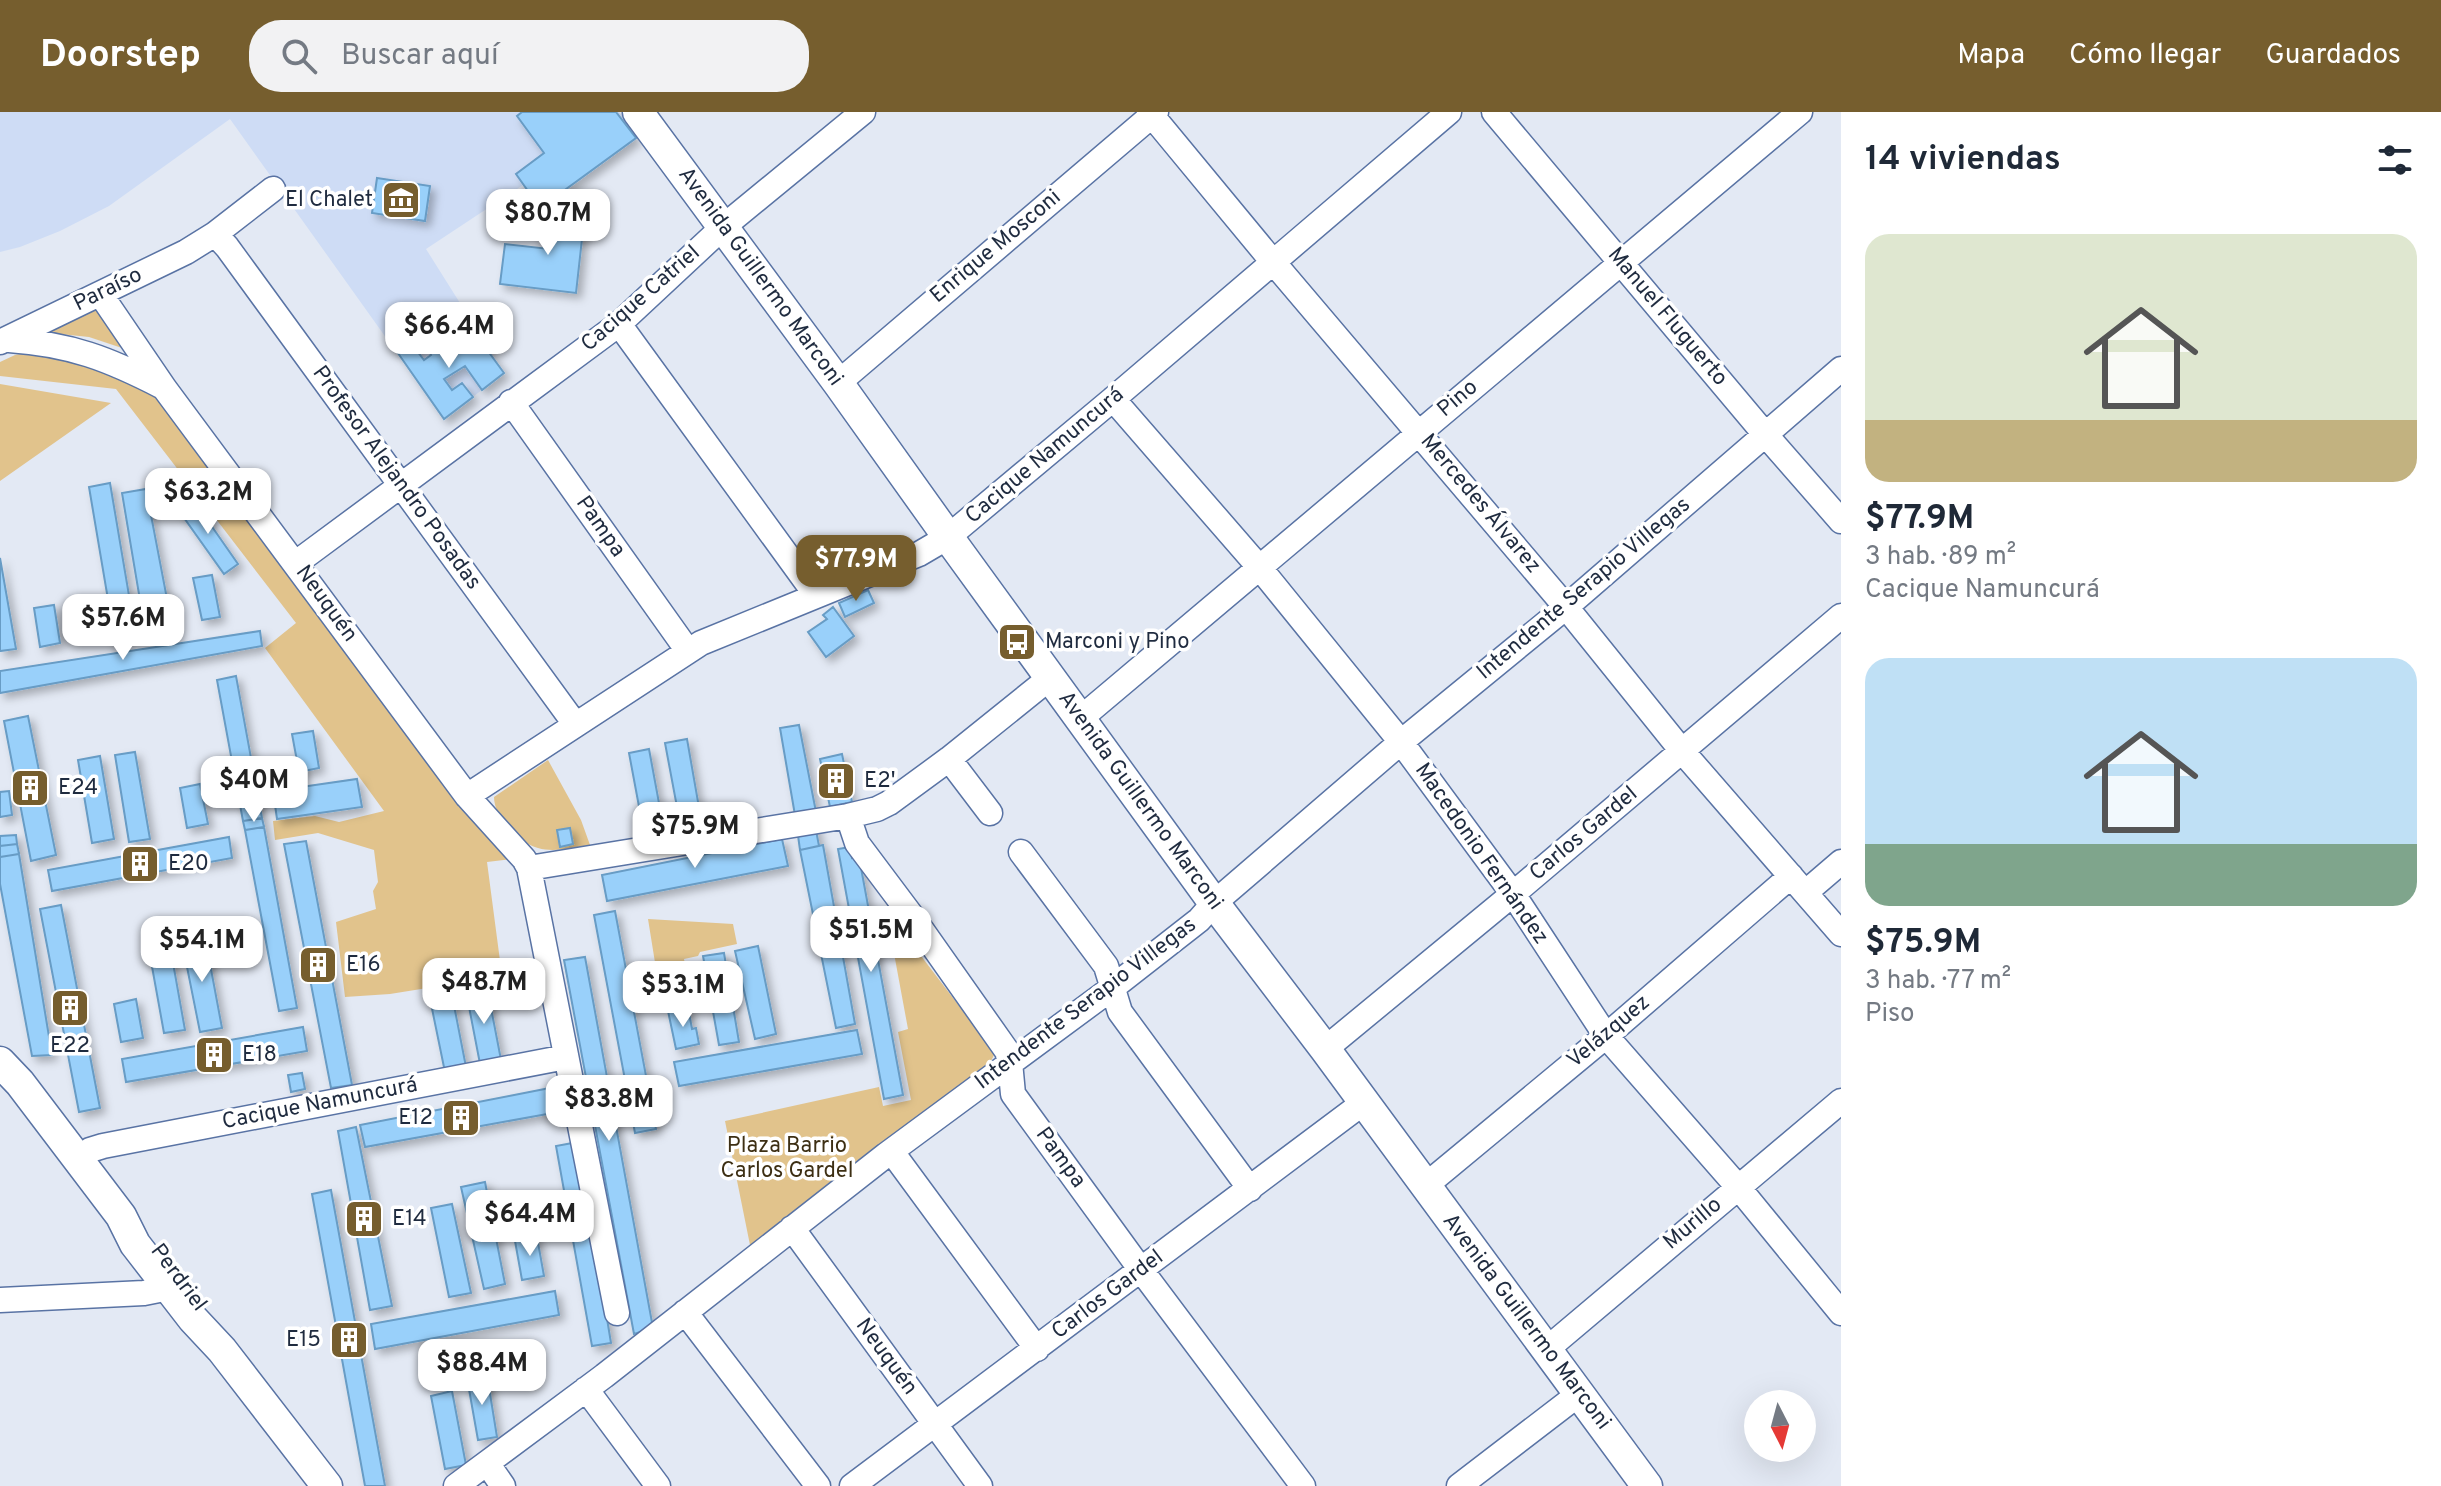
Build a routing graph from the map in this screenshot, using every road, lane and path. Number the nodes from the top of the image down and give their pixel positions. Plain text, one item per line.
1 (638, 112) edge
2 (863, 112) edge
3 (1449, 112) edge
4 (1494, 112) edge
5 (1800, 112) edge
6 (1152, 113) edge
7 (273, 189) dead end
8 (723, 227) junction
9 (215, 234) junction
10 (1273, 262) junction
11 (1622, 264) junction
12 (101, 295) junction
13 (619, 324) junction
14 (1, 340) edge
15 (1841, 369) edge
16 (838, 383) junction
17 (165, 389) junction
18 (1113, 399) junction
19 (511, 402) junction
20 (1418, 432) junction
21 (1764, 433) junction
22 (402, 484) junction
23 (1841, 521) edge
24 (948, 537) junction
25 (296, 563) junction
26 (1259, 567) junction
27 (816, 595) junction
28 (1566, 607) junction
29 (1841, 616) edge
30 (688, 651) junction
31 (1051, 677) junction
32 (1081, 718) junction
33 (575, 724) junction
34 (1401, 742) junction
35 (1682, 751) junction
36 (949, 759) junction
37 (467, 796) junction
38 (990, 813) dead end
39 (848, 816) junction
40 (1021, 852) dead end
41 (1841, 862) edge
42 (529, 868) junction
43 (1799, 884) junction
44 (1513, 894) junction
45 (1214, 903) junction
46 (1841, 934) edge
47 (1112, 988) junction
48 (1606, 1036) junction
49 (0, 1041) edge
50 (1325, 1049) junction
51 (566, 1057) junction
52 (1010, 1062) junction
53 (10, 1072) edge
54 (1841, 1101) edge
55 (1363, 1103) junction
56 (892, 1152) junction
57 (78, 1159) junction
58 (1425, 1186) junction
59 (1738, 1187) junction
60 (1250, 1189) junction
61 (121, 1216) junction
62 (792, 1228) junction
63 (1141, 1270) junction
64 (169, 1288) junction
65 (0, 1300) edge
66 (685, 1312) junction
67 (617, 1313) dead end
68 (1841, 1313) edge
69 (1037, 1349) junction
70 (1547, 1349) junction
71 (222, 1350) junction
72 (586, 1389) junction
73 (1579, 1394) junction
74 (934, 1424) junction
75 (487, 1463) junction
76 (327, 1486) edge
77 (456, 1486) edge
78 (503, 1486) edge
79 (658, 1486) edge
80 (818, 1486) edge
81 (852, 1486) edge
82 (980, 1486) edge
83 (1303, 1486) edge
84 (1459, 1486) edge
85 (1647, 1486) edge

1 - 8 main road, Avenida Guillermo Marconi
2 - 8 street, Cacique Catriel
3 - 10 street, Cacique Namuncurá
4 - 11 street, Manuel Fluguerto
5 - 11 street, Pino
6 - 10 street, Mercedes Álvarez
6 - 16 street, Enrique Mosconi
7 - 9 street, Paraíso
8 - 13 street, Cacique Catriel
8 - 16 main road, Avenida Guillermo Marconi
9 - 12 street, Paraíso
9 - 22 street, Profesor Alejandro Posadas
10 - 18 street, Cacique Namuncurá
10 - 20 street, Mercedes Álvarez
11 - 20 street, Pino
11 - 21 street, Manuel Fluguerto
12 - 14 street, Paraíso
12 - 17 street, Neuquén
13 - 19 street, Cacique Catriel
13 - 27 street
14 - 17 street
15 - 21 street, Intendente Serapio Villegas
16 - 24 main road, Avenida Guillermo Marconi
17 - 25 street, Neuquén
18 - 24 street, Cacique Namuncurá
18 - 26 street, Macedonio Fernández
19 - 22 street, Cacique Catriel
19 - 30 street, Pampa
20 - 26 street, Pino
20 - 28 street, Mercedes Álvarez
21 - 23 street, Manuel Fluguerto
21 - 28 street, Intendente Serapio Villegas
22 - 25 street, Cacique Catriel
22 - 33 street, Profesor Alejandro Posadas
24 - 27 street, Cacique Namuncurá
24 - 31 main road, Avenida Guillermo Marconi
25 - 37 street, Neuquén
26 - 32 street, Pino
26 - 34 street, Macedonio Fernández
27 - 30 street, Cacique Namuncurá
28 - 34 street, Intendente Serapio Villegas
28 - 35 street, Mercedes Álvarez
29 - 35 street, Carlos Gardel
30 - 33 street, Cacique Namuncurá
31 - 32 main road, Avenida Guillermo Marconi
31 - 36 street
32 - 45 main road, Avenida Guillermo Marconi
33 - 37 street, Cacique Namuncurá
34 - 44 street, Macedonio Fernández
34 - 45 street, Intendente Serapio Villegas
35 - 43 street, Mercedes Álvarez
35 - 44 street, Carlos Gardel
36 - 38 street
36 - 39 street
37 - 42 street, Neuquén
39 - 42 street
39 - 52 street, Pampa
40 - 47 street
41 - 43 street, Velázquez
42 - 51 street
43 - 46 street, Mercedes Álvarez
43 - 48 street, Velázquez
44 - 48 street, Macedonio Fernández
44 - 50 street, Carlos Gardel
45 - 47 street, Intendente Serapio Villegas
45 - 50 main road, Avenida Guillermo Marconi
47 - 52 street, Intendente Serapio Villegas
47 - 60 street
48 - 58 street, Velázquez
48 - 59 street, Macedonio Fernández
49 - 53 main road
50 - 55 main road, Avenida Guillermo Marconi
51 - 57 street, Cacique Namuncurá
51 - 67 street
52 - 56 street, Intendente Serapio Villegas
52 - 63 street, Pampa
53 - 57 main road
54 - 59 street, Murillo
55 - 58 main road, Avenida Guillermo Marconi
55 - 60 street, Carlos Gardel
56 - 62 street, Intendente Serapio Villegas
56 - 69 street
57 - 61 main road
58 - 70 main road, Avenida Guillermo Marconi
59 - 68 street, Macedonio Fernández
59 - 70 street, Murillo
60 - 63 street, Carlos Gardel
61 - 64 main road
61 - 71 main road, Perdriel
62 - 66 street, Intendente Serapio Villegas
62 - 74 street, Neuquén
63 - 69 street, Carlos Gardel
63 - 83 street, Pampa
64 - 65 street
64 - 71 main road
66 - 72 street, Intendente Serapio Villegas
66 - 80 street
69 - 74 street, Carlos Gardel
70 - 73 main road, Avenida Guillermo Marconi
71 - 76 main road
72 - 75 street, Intendente Serapio Villegas
72 - 79 street
73 - 84 street
73 - 85 main road, Avenida Guillermo Marconi
74 - 81 street, Carlos Gardel
74 - 82 street, Neuquén
75 - 77 street, Intendente Serapio Villegas
75 - 78 street

